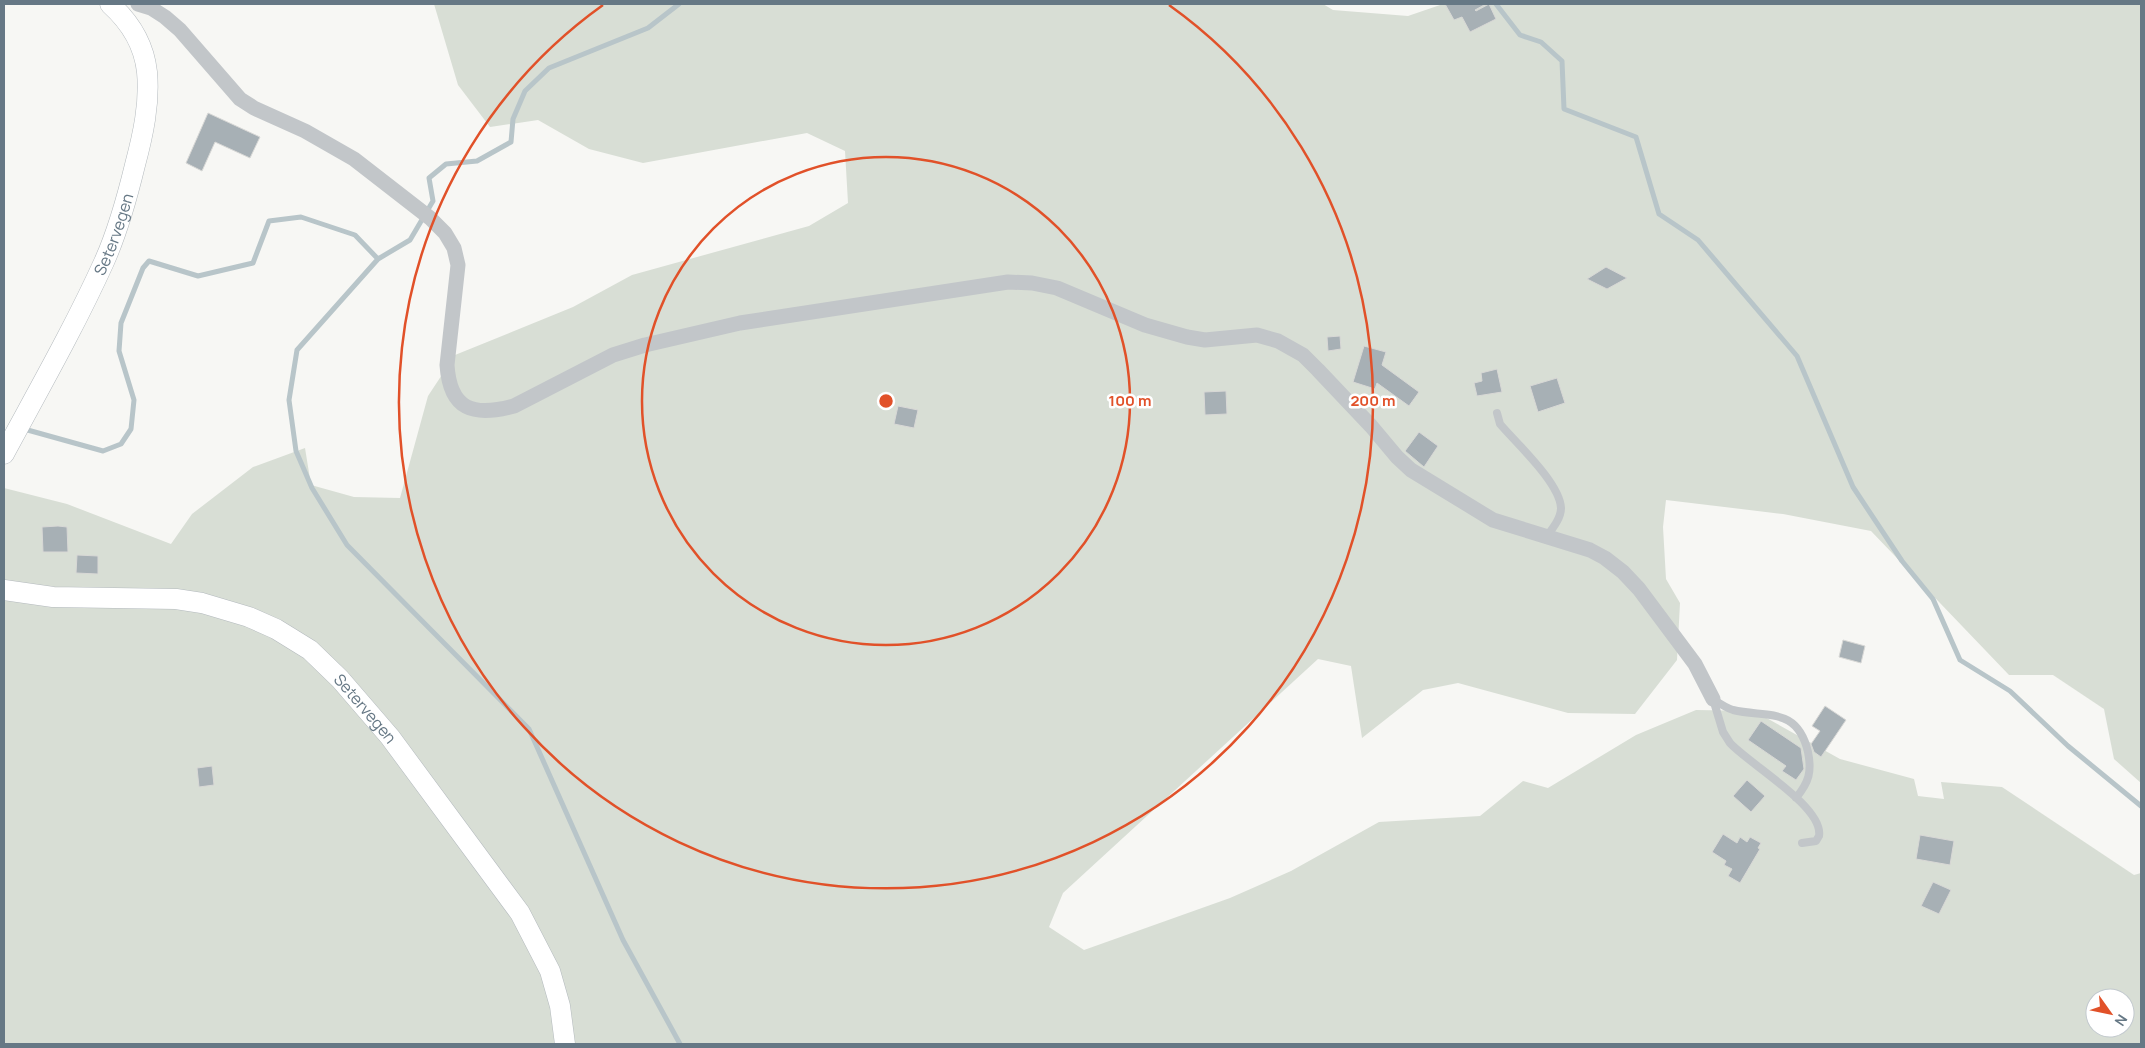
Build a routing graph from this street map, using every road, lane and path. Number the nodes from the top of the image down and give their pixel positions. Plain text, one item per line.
1 (111, 4) edge
2 (138, 4) edge
3 (1497, 413) dead end
4 (4, 454) edge
5 (1547, 536) junction
6 (4, 590) edge
7 (1713, 699) junction
8 (1796, 798) junction
9 (1802, 843) dead end
10 (565, 1044) edge

1 - 4 main road, Setervegen
2 - 5 street
3 - 5 lane
5 - 7 street
6 - 10 main road, Setervegen
7 - 8 lane
7 - 8 lane
8 - 9 lane

